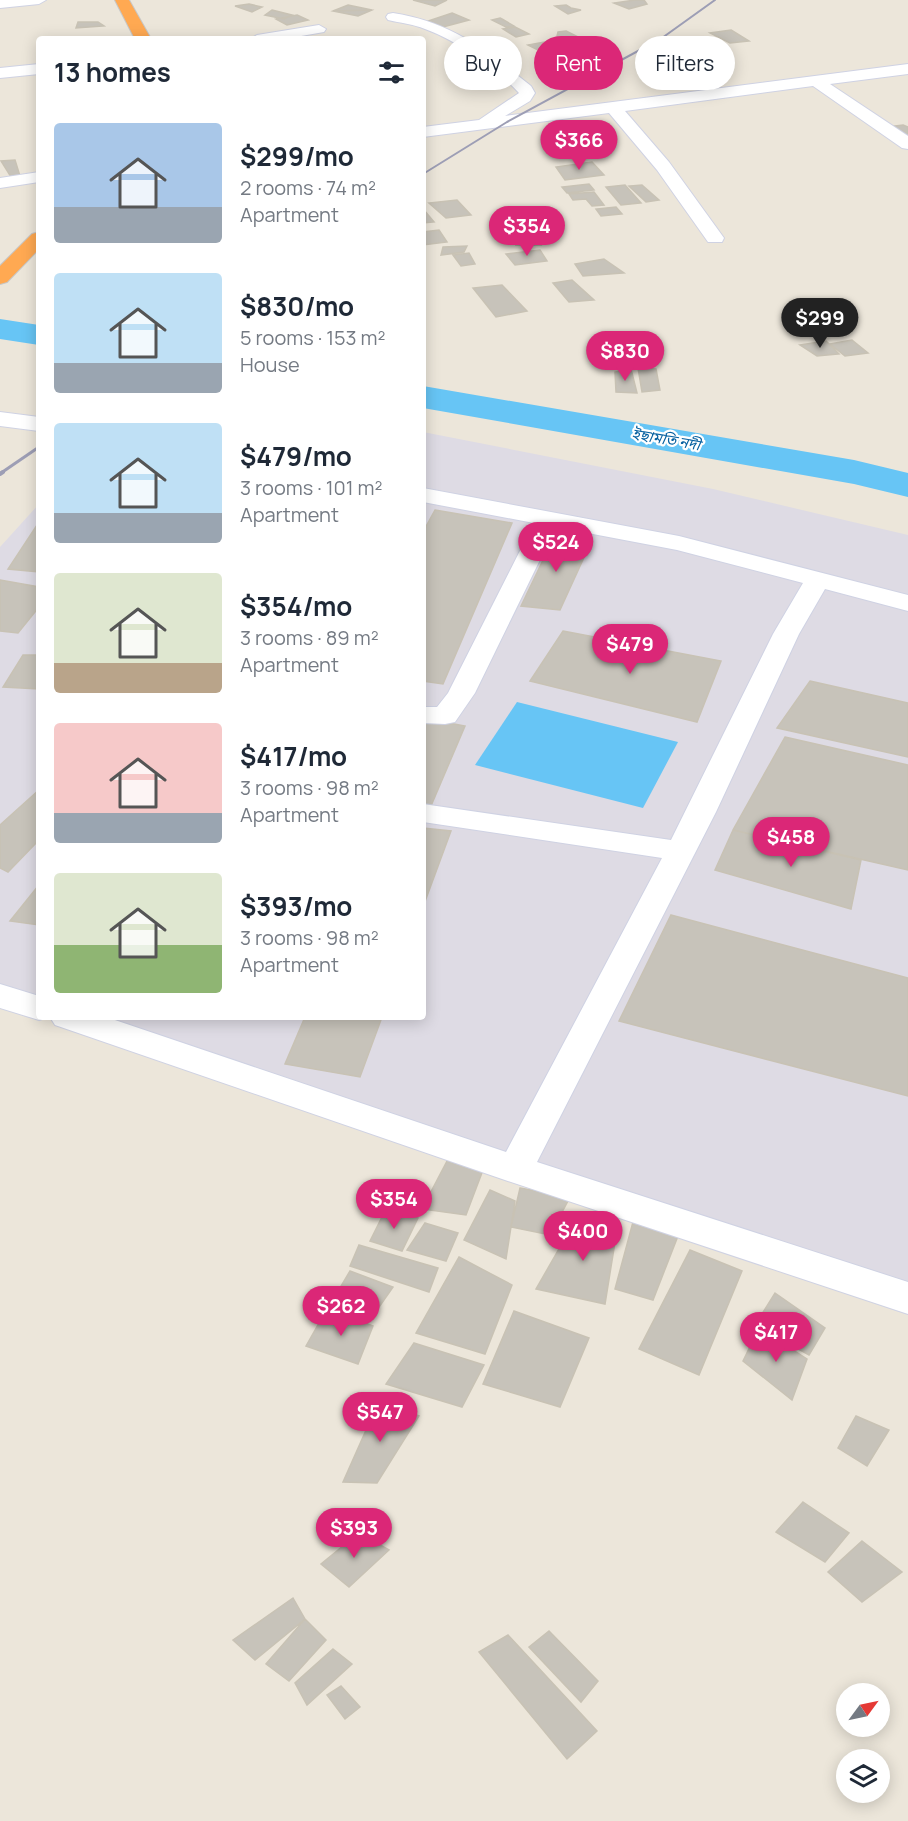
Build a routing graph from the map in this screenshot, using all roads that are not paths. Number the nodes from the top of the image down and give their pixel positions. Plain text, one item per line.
1 (39, 0) edge
2 (122, 0) edge
3 (0, 4) edge
4 (393, 17) dead end
5 (319, 29) dead end
6 (141, 36) edge
7 (276, 36) edge
8 (36, 69) edge
9 (908, 69) edge
10 (0, 73) edge
11 (817, 82) junction
12 (615, 109) junction
13 (478, 126) junction
14 (426, 132) edge
15 (908, 144) edge
16 (36, 177) edge
17 (0, 183) edge
18 (715, 238) dead end
19 (36, 241) edge
20 (0, 278) edge
21 (0, 419) edge
22 (36, 424) edge
23 (426, 496) edge
24 (548, 519) junction
25 (819, 578) junction
26 (908, 603) edge
27 (426, 714) edge
28 (426, 813) edge
29 (681, 852) junction
30 (0, 996) edge
31 (36, 1007) edge
32 (77, 1020) edge
33 (515, 1168) junction
34 (908, 1298) edge

1 - 3 street
2 - 6 highway
4 - 13 street
5 - 7 street
8 - 10 street
9 - 11 street
11 - 12 street
11 - 15 street
12 - 13 street
12 - 18 street
13 - 14 street
16 - 17 street
19 - 20 highway
21 - 22 street
23 - 24 street
24 - 25 street
24 - 27 street
25 - 26 street
25 - 29 street
28 - 29 street
29 - 33 street
30 - 31 street
32 - 33 street
33 - 34 street

